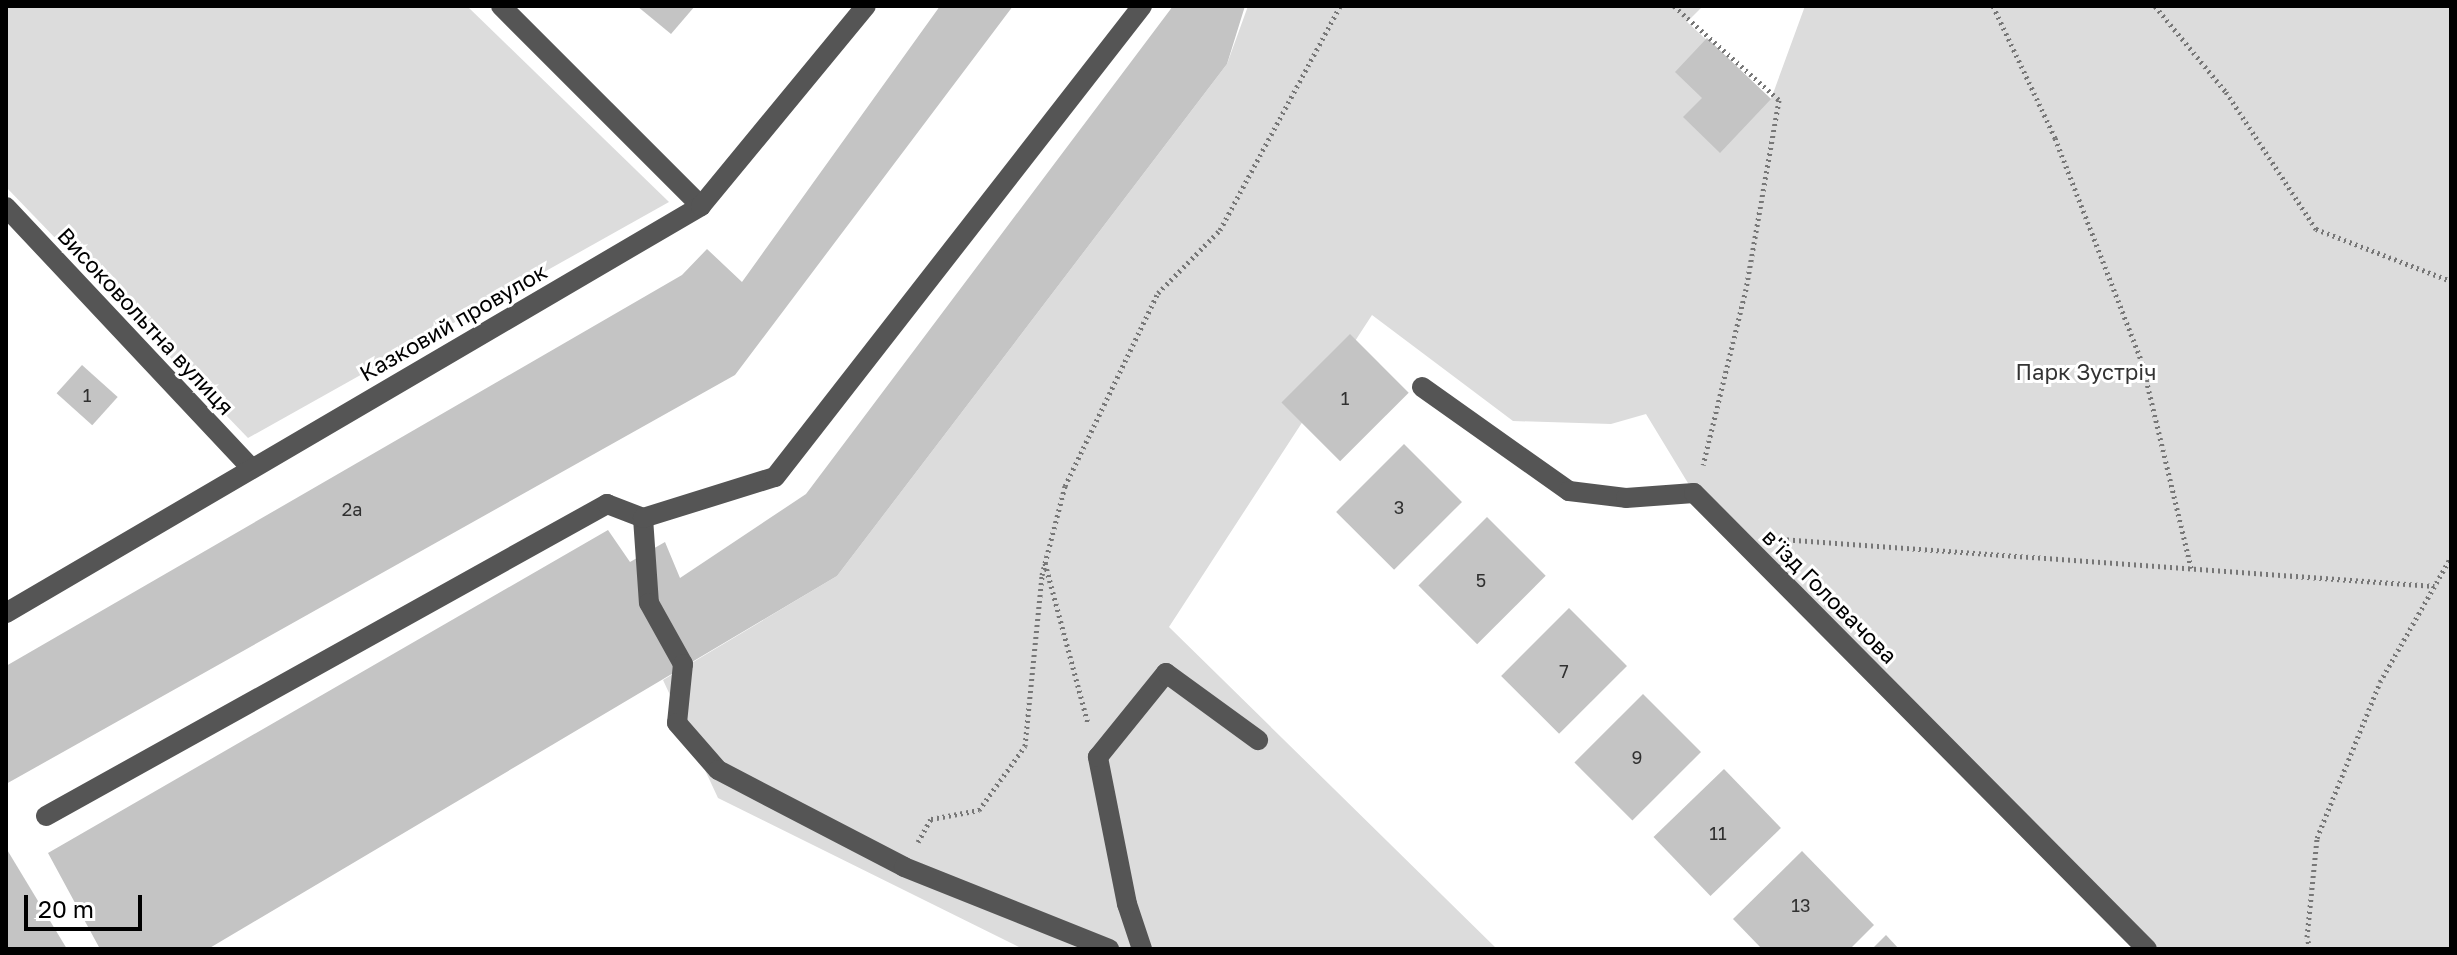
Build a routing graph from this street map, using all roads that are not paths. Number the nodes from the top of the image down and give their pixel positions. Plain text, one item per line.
1 (501, 6) edge
2 (866, 6) edge
3 (1142, 6) edge
4 (701, 206) junction
5 (6, 207) edge
6 (1422, 387) dead end
7 (251, 468) junction
8 (643, 518) junction
9 (6, 613) edge
10 (1258, 740) dead end
11 (46, 816) dead end
12 (1109, 949) edge
13 (1142, 949) edge
14 (2147, 949) edge

1 - 4 street
2 - 4 street, Казковий провулок
3 - 8 street
4 - 7 street, Казковий провулок
5 - 7 street, Високовольтна вулиця
6 - 14 street, в'їзд Головачова
7 - 9 street, Казковий провулок
8 - 11 street
8 - 12 street
10 - 13 street

